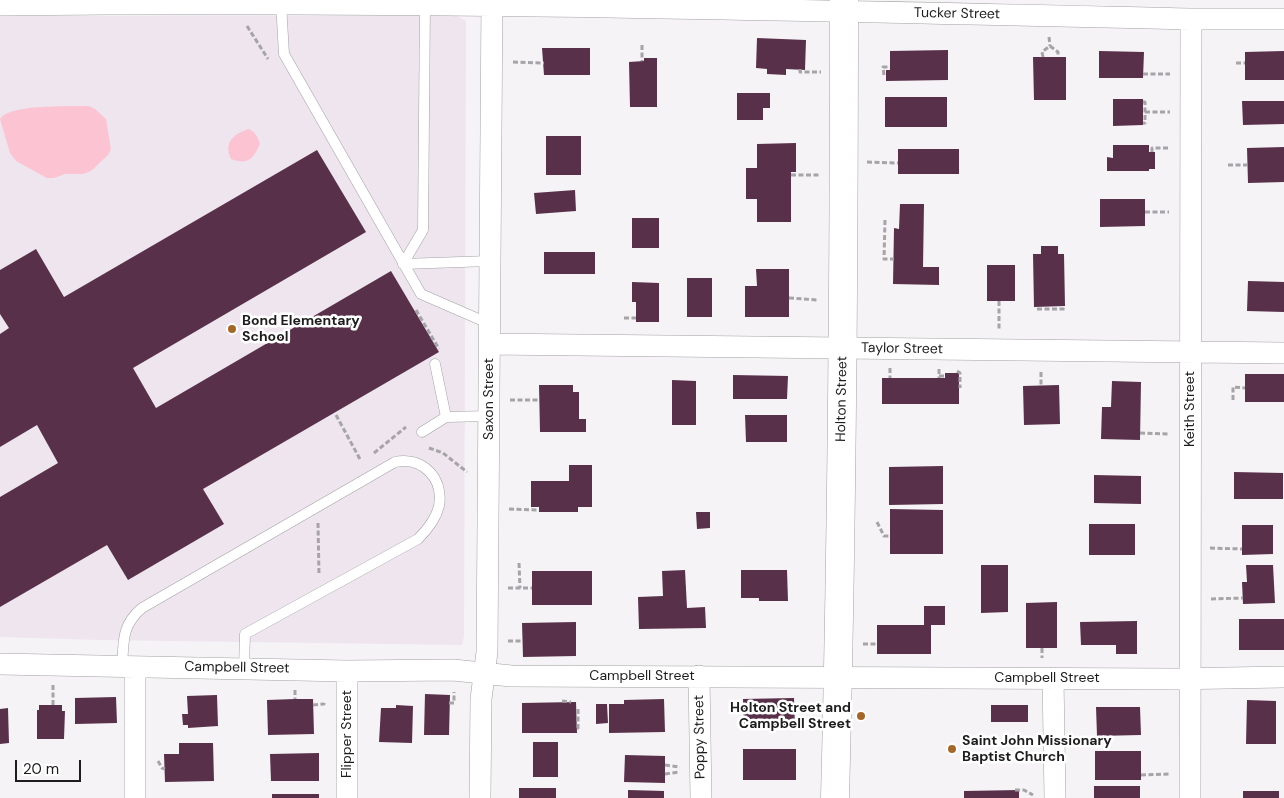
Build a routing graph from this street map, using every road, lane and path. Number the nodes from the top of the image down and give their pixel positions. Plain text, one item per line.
1 (149, 1) edge
2 (492, 2) edge
3 (280, 3) junction
4 (425, 4) junction
5 (0, 5) edge
6 (844, 6) edge
7 (964, 7) edge
8 (1091, 8) edge
9 (1284, 18) edge
10 (1191, 19) junction
11 (244, 21) dead end
12 (642, 45) dead end
13 (1042, 57) dead end
14 (1058, 57) dead end
15 (642, 61) dead end
16 (512, 62) dead end
17 (544, 63) dead end
18 (271, 64) dead end
19 (1236, 64) dead end
20 (1245, 64) dead end
21 (890, 67) dead end
22 (884, 75) dead end
23 (1143, 102) dead end
24 (1143, 122) dead end
25 (864, 162) dead end
26 (898, 162) dead end
27 (1228, 165) dead end
28 (1247, 165) dead end
29 (885, 220) dead end
30 (894, 259) dead end
31 (490, 261) junction
32 (403, 264) junction
33 (789, 298) dead end
34 (824, 301) dead end
35 (999, 301) dead end
36 (412, 304) dead end
37 (1037, 309) dead end
38 (1067, 309) dead end
39 (999, 310) dead end
40 (624, 318) dead end
41 (636, 318) dead end
42 (490, 334) junction
43 (843, 348) junction
44 (1190, 352) junction
45 (1284, 354) edge
46 (442, 355) dead end
47 (434, 364) dead end
48 (952, 371) dead end
49 (939, 376) dead end
50 (944, 376) dead end
51 (960, 388) dead end
52 (1245, 388) dead end
53 (510, 400) dead end
54 (539, 400) dead end
55 (1233, 400) dead end
56 (336, 415) dead end
57 (489, 416) junction
58 (446, 417) junction
59 (412, 422) dead end
60 (422, 432) dead end
61 (1140, 433) dead end
62 (1190, 435) junction
63 (361, 461) junction
64 (353, 466) dead end
65 (509, 510) dead end
66 (539, 510) dead end
67 (318, 521) dead end
68 (877, 522) dead end
69 (890, 536) dead end
70 (1190, 548) junction
71 (1242, 549) dead end
72 (520, 563) dead end
73 (508, 588) dead end
74 (520, 588) junction
75 (532, 588) dead end
76 (319, 593) junction
77 (1243, 598) dead end
78 (1190, 600) junction
79 (507, 641) dead end
80 (523, 641) dead end
81 (861, 644) dead end
82 (877, 644) dead end
83 (0, 664) edge
84 (128, 667) junction
85 (244, 668) junction
86 (347, 671) junction
87 (484, 673) junction
88 (699, 676) junction
89 (839, 676) junction
90 (1284, 677) edge
91 (1053, 678) junction
92 (1190, 679) junction
93 (451, 687) dead end
94 (324, 697) dead end
95 (562, 702) dead end
96 (571, 702) dead end
97 (450, 703) dead end
98 (313, 705) dead end
99 (578, 708) dead end
100 (577, 728) dead end
101 (157, 754) dead end
102 (165, 769) dead end
103 (1140, 774) dead end
104 (1190, 774) junction
105 (1015, 790) dead end
106 (136, 798) edge
107 (347, 798) edge
108 (480, 798) edge
109 (701, 798) edge
110 (835, 798) edge
111 (1036, 798) edge
112 (1055, 798) edge
113 (1190, 798) edge

1 - 3 street, Tucker Street
1 - 5 street, Tucker Street
2 - 4 street, Tucker Street
2 - 6 street, Tucker Street
2 - 31 street, Saxon Street
3 - 4 street, Tucker Street
3 - 32 lane
4 - 32 lane
6 - 7 street, Tucker Street
6 - 43 street, Holton Street
7 - 8 street, Tucker Street
8 - 10 street, Tucker Street
9 - 10 street, Tucker Street
10 - 44 street, Keith Street
11 - 18 path
12 - 15 path
13 - 14 path
16 - 17 path
19 - 20 path
21 - 22 path
23 - 24 path
25 - 26 path
27 - 28 path
29 - 30 path
31 - 32 lane
31 - 42 street, Saxon Street
32 - 42 lane
33 - 34 path
35 - 39 path
36 - 46 path
37 - 38 path
40 - 41 path
42 - 43 street, Taylor Street
42 - 57 street, Saxon Street
43 - 44 street, Taylor Street
43 - 89 street, Holton Street
44 - 45 street, Taylor Street
44 - 62 street, Keith Street
47 - 58 lane
48 - 51 path
49 - 50 path
52 - 55 path
53 - 54 path
56 - 63 path
57 - 58 lane
57 - 87 street, Saxon Street
58 - 60 lane
59 - 63 path
61 - 62 path
62 - 70 street, Keith Street
63 - 64 path
65 - 66 path
67 - 76 path
68 - 69 path
70 - 71 path
70 - 78 street, Keith Street
72 - 74 path
73 - 74 path
74 - 75 path
76 - 84 lane
76 - 85 lane
77 - 78 path
78 - 92 street, Keith Street
79 - 80 path
81 - 82 path
83 - 84 street, Campbell Street
84 - 85 street, Campbell Street
84 - 106 street
85 - 86 street, Campbell Street
86 - 87 street, Campbell Street
86 - 107 street, Flipper Street
87 - 88 street, Campbell Street
87 - 108 street, Saxon Street
88 - 89 street, Campbell Street
88 - 109 street, Poppy Street
89 - 91 street, Campbell Street
89 - 110 street, Holton Street
90 - 92 street, Campbell Street
91 - 92 street, Campbell Street
91 - 112 street
92 - 104 street, Keith Street
93 - 97 path
94 - 98 path
95 - 96 path
99 - 100 path
101 - 102 path
103 - 104 path
104 - 113 street, Keith Street
105 - 111 path

